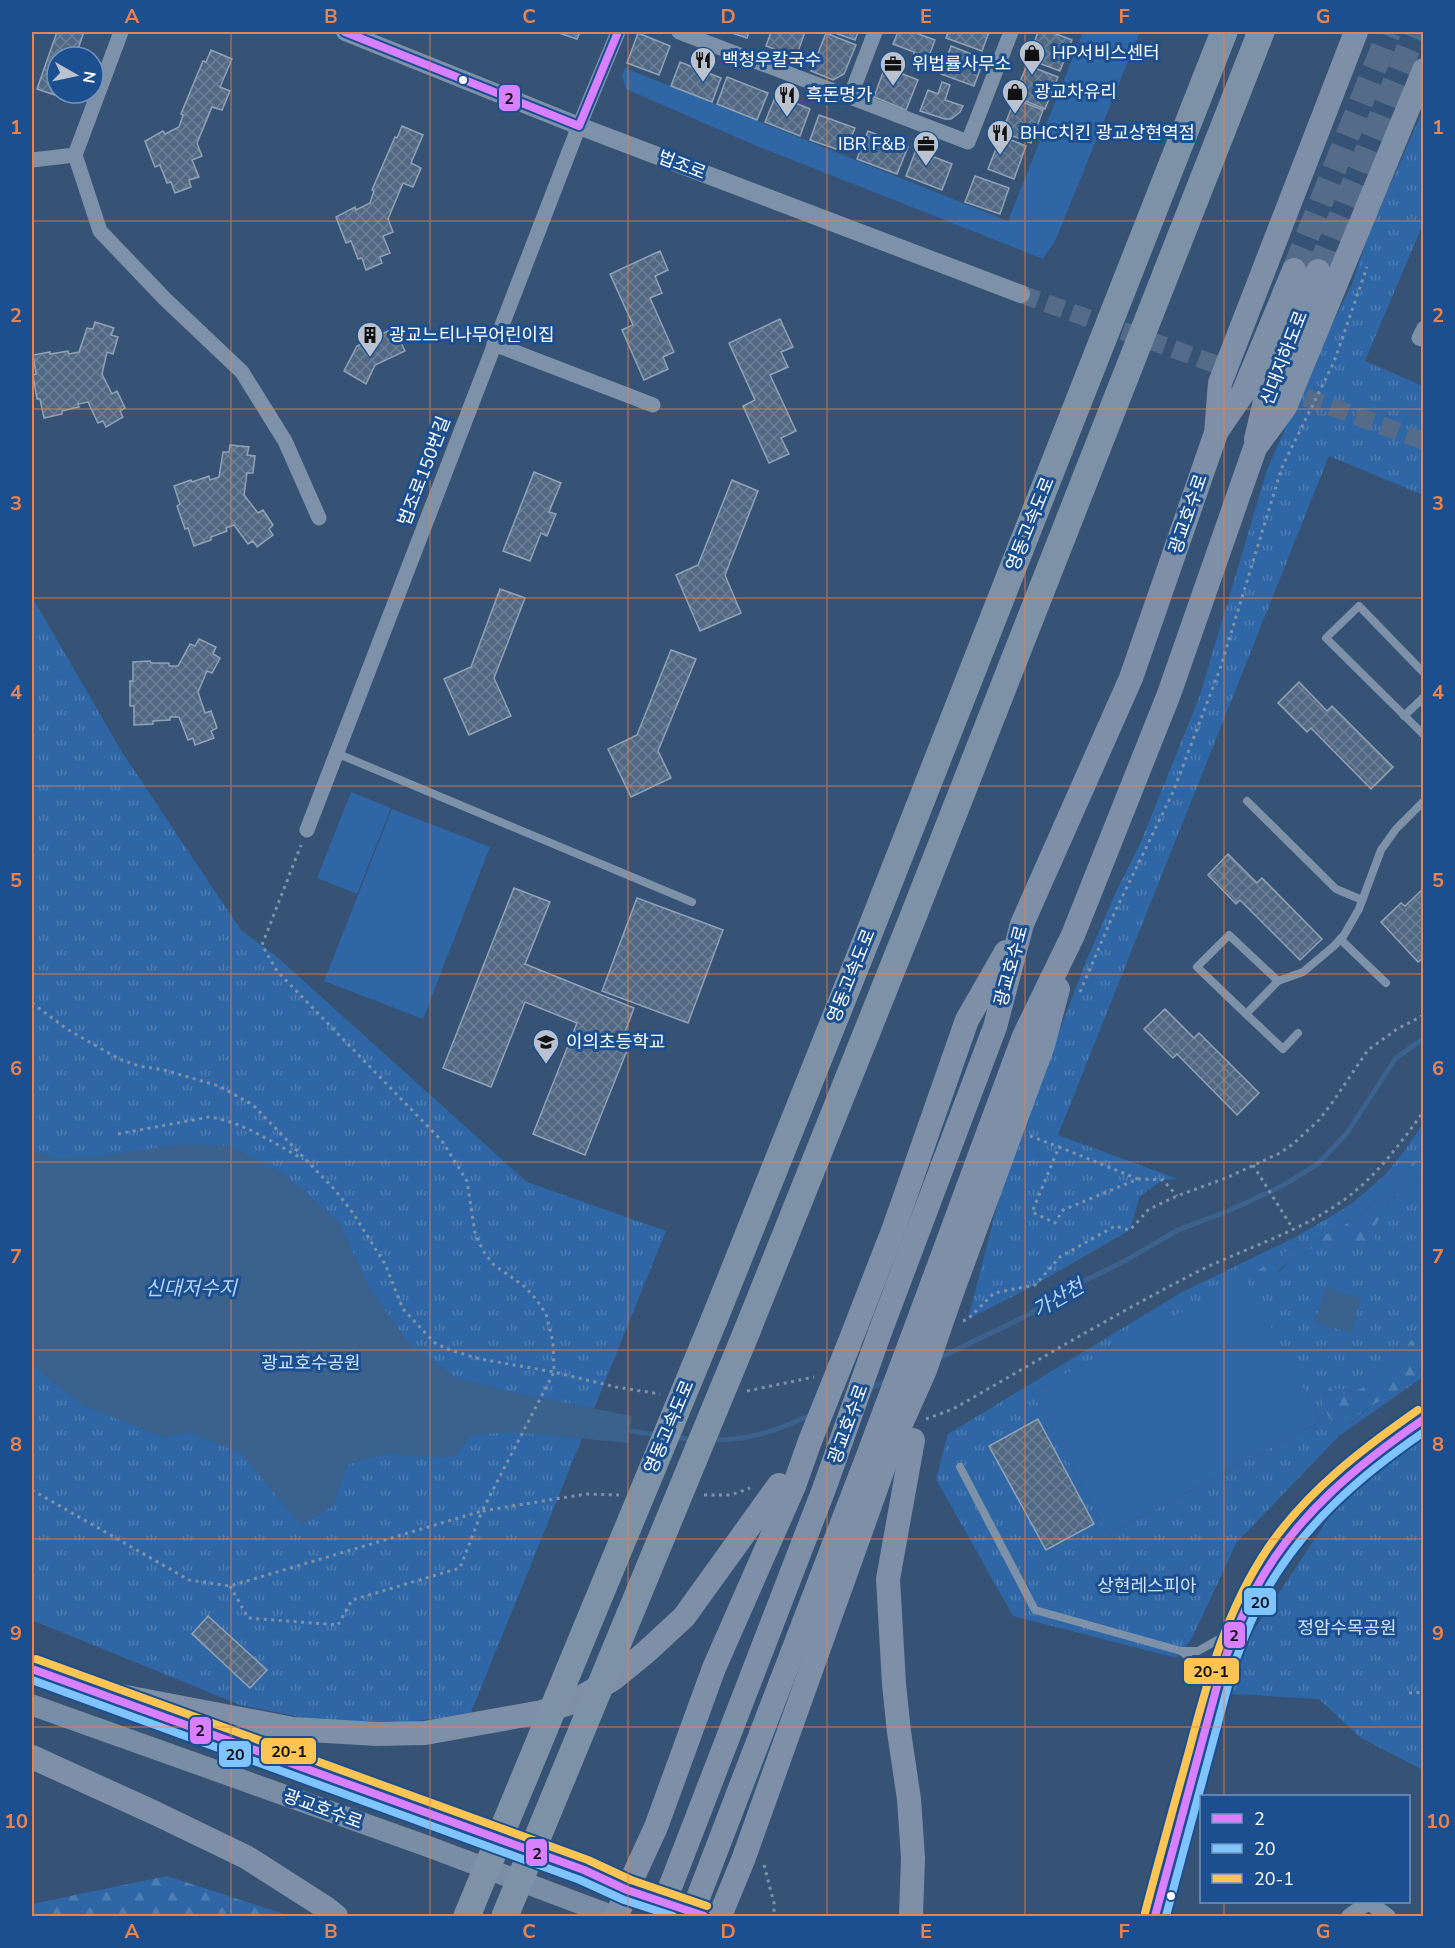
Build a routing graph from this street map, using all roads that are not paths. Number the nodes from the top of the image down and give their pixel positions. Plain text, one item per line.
1 (122, 32) edge
2 (345, 32) edge
3 (618, 32) edge
4 (875, 32) edge
5 (1011, 32) edge
6 (1224, 32) edge
7 (1261, 32) edge
8 (1356, 32) edge
9 (688, 33) edge
10 (1424, 70) edge
11 (850, 97) junction
12 (579, 126) junction
13 (75, 155) junction
14 (32, 160) edge
15 (1294, 270) tunnel mouth
16 (1318, 271) tunnel mouth
17 (1022, 294) tunnel mouth
18 (1424, 328) edge
19 (1424, 340) edge
20 (494, 344) junction
21 (653, 405) dead end
22 (1216, 433) junction
23 (1255, 448) junction
24 (319, 518) dead end
25 (1424, 673) edge
26 (1424, 697) edge
27 (1404, 716) junction
28 (1424, 735) edge
29 (336, 753) junction
30 (1246, 801) dead end
31 (1424, 801) edge
32 (307, 830) road end
33 (1362, 900) junction
34 (692, 902) dead end
35 (1022, 924) junction
36 (1073, 935) junction
37 (1340, 939) junction
38 (1278, 981) junction
39 (1386, 983) dead end
40 (1246, 1014) junction
41 (1298, 1033) dead end
42 (1424, 1419) edge
43 (908, 1435) junction
44 (960, 1467) dead end
45 (786, 1485) junction
46 (1234, 1631) junction
47 (1181, 1651) junction
48 (32, 1669) edge
49 (89, 1690) junction
50 (1213, 1697) junction
51 (32, 1705) edge
52 (32, 1757) edge
53 (627, 1890) junction
54 (1367, 1903) edge
55 (1369, 1903) edge
56 (336, 1917) edge
57 (466, 1917) edge
58 (506, 1917) edge
59 (615, 1917) edge
60 (659, 1917) edge
61 (691, 1917) edge
62 (704, 1917) edge
63 (720, 1917) edge
64 (911, 1917) edge
65 (1155, 1917) edge
66 (1349, 1917) edge
67 (1388, 1917) edge

1 - 13 street
2 - 12 street, 법조로
3 - 12 street, 법조로150번길
4 - 11 street
5 - 11 street
6 - 57 highway, 영동고속도로, bridge
7 - 58 highway, 영동고속도로, bridge
8 - 22 highway, 광교호수로
9 - 11 street
10 - 23 highway, 광교호수로
12 - 17 street, 법조로
12 - 20 street, 법조로150번길
13 - 14 street
13 - 24 street
15 - 22 highway, 신대지하도로
16 - 23 highway, 신대지하도로
18 - 19 street
20 - 21 street
20 - 29 street, 법조로150번길
22 - 35 highway, 광교호수로
23 - 36 highway, 광교호수로
25 - 27 lane
26 - 27 lane
27 - 28 lane
29 - 32 street, 법조로150번길
29 - 34 lane
30 - 33 lane
31 - 33 lane
33 - 37 lane
35 - 45 highway, bridge
35 - 60 highway, 광교호수로, bridge
36 - 43 highway, bridge
36 - 61 highway, 광교호수로, bridge
37 - 38 lane
37 - 39 lane
38 - 40 lane
38 - 40 lane
40 - 41 lane
42 - 46 street
43 - 63 highway
43 - 64 highway
44 - 47 lane
45 - 49 highway
45 - 53 highway
46 - 47 lane
46 - 50 street
47 - 50 lane
48 - 49 main road, 광교호수로
49 - 53 main road, 광교호수로
50 - 65 street
51 - 59 main road, 광교호수로
52 - 56 highway
53 - 59 highway
53 - 62 main road, 광교호수로
54 - 66 street
55 - 67 street

